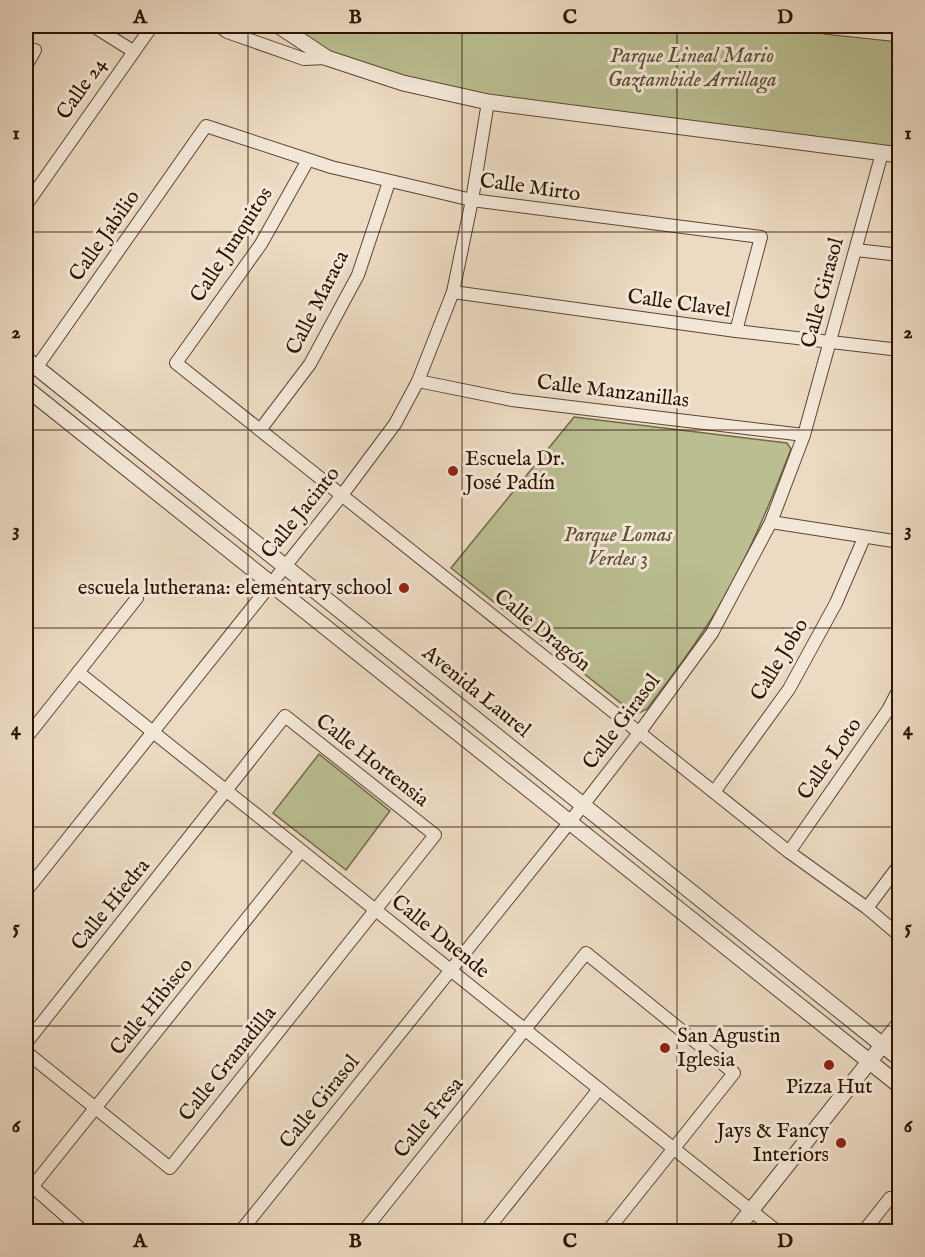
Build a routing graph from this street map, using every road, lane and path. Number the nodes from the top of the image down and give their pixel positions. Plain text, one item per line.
1 (93, 26) edge
2 (152, 26) edge
3 (219, 26) edge
4 (279, 26) edge
5 (825, 26) edge
6 (900, 34) edge
7 (35, 50) dead end
8 (133, 51) junction
9 (327, 58) junction
10 (26, 66) edge
11 (488, 102) junction
12 (206, 126) joint
13 (882, 153) junction
14 (900, 155) edge
15 (309, 160) junction
16 (389, 182) junction
17 (472, 200) junction
18 (27, 202) edge
19 (856, 250) junction
20 (900, 255) edge
21 (453, 292) junction
22 (736, 331) junction
23 (830, 342) junction
24 (186, 350) joint
25 (900, 350) edge
26 (31, 364) edge
27 (418, 381) junction
28 (26, 388) edge
29 (260, 430) junction
30 (804, 435) junction
31 (342, 495) junction
32 (771, 522) junction
33 (864, 538) junction
34 (900, 542) edge
35 (284, 565) junction
36 (270, 583) junction
37 (137, 598) dead end
38 (78, 672) junction
39 (900, 687) edge
40 (153, 732) junction
41 (639, 733) junction
42 (26, 738) edge
43 (227, 792) junction
44 (714, 792) junction
45 (583, 805) junction
46 (569, 823) junction
47 (301, 851) junction
48 (789, 852) junction
49 (900, 864) edge
50 (26, 891) edge
51 (867, 908) junction
52 (376, 910) junction
53 (900, 936) edge
54 (450, 970) junction
55 (900, 1023) edge
56 (525, 1029) junction
57 (26, 1043) edge
58 (882, 1045) junction
59 (26, 1052) edge
60 (900, 1059) edge
61 (869, 1062) junction
62 (900, 1086) edge
63 (599, 1089) junction
64 (96, 1108) junction
65 (673, 1148) junction
66 (29, 1184) edge
67 (895, 1202) edge
68 (751, 1210) junction
69 (84, 1232) edge
70 (240, 1232) edge
71 (363, 1232) edge
72 (485, 1232) edge
73 (607, 1232) edge
74 (734, 1232) edge
75 (778, 1232) edge
76 (862, 1232) edge

1 - 8 street
2 - 8 street, Calle 24
3 - 9 street
4 - 9 street
5 - 6 street
7 - 10 street
8 - 18 street, Calle 24
9 - 11 street
11 - 13 street
11 - 17 street, Calle Jacinto
12 - 15 street, Calle Mirto
12 - 26 street, Calle Jabilio
13 - 14 street
13 - 19 street, Calle Girasol
15 - 16 street, Calle Mirto
15 - 24 street, Calle Junquitos
16 - 17 street, Calle Mirto
16 - 29 street, Calle Maraca
17 - 21 street, Calle Jacinto
17 - 22 street, Calle Mirto
19 - 20 street
19 - 23 street, Calle Girasol
21 - 22 street, Calle Clavel
21 - 27 street, Calle Jacinto
22 - 23 street, Calle Clavel
23 - 25 street, Calle Clavel
23 - 30 street, Calle Girasol
24 - 29 street, Calle Dragón
26 - 35 street, Avenida Laurel
27 - 30 street, Calle Manzanillas
27 - 31 street, Calle Jacinto
28 - 36 street, Avenida Laurel
29 - 31 street, Calle Dragón
30 - 32 street, Calle Girasol
31 - 35 street, Calle Jacinto
31 - 41 street, Calle Dragón
32 - 33 street
32 - 41 street, Calle Girasol
33 - 34 street
33 - 44 street, Calle Jobo
35 - 36 street, Calle Jacinto
35 - 45 street, Avenida Laurel
36 - 40 street, Calle Jacinto
36 - 46 street, Avenida Laurel
37 - 38 street
38 - 40 street, Calle Duende
38 - 42 street
39 - 48 street, Calle Loto
40 - 43 street, Calle Duende
40 - 50 street, Calle Jacinto
41 - 44 street, Calle Dragón
41 - 45 street, Calle Girasol
43 - 47 street, Calle Duende
43 - 52 street, Calle Hortensia
43 - 57 street, Calle Hiedra
44 - 48 street, Calle Dragón
45 - 46 street, Calle Girasol
45 - 58 street, Avenida Laurel
46 - 54 street, Calle Girasol
46 - 61 street, Avenida Laurel
47 - 52 street, Calle Duende
47 - 64 street, Calle Hibisco
48 - 51 street, Calle Dragón
49 - 51 street
51 - 53 street, Calle Dragón
52 - 54 street, Calle Duende
52 - 64 street, Calle Granadilla
54 - 56 street, Calle Duende
54 - 70 street, Calle Girasol
55 - 58 street
56 - 63 street, Calle Duende
56 - 65 street, Calle Fresa
56 - 71 street, Calle Fresa
58 - 60 street, Avenida Laurel
58 - 61 street
59 - 64 street
61 - 62 street, Avenida Laurel
61 - 68 street
63 - 65 street, Calle Duende
63 - 72 street
64 - 66 street, Calle Hibisco
65 - 68 street, Calle Duende
65 - 73 street
66 - 69 street
67 - 76 street
68 - 74 street
68 - 75 street, Calle Duende

